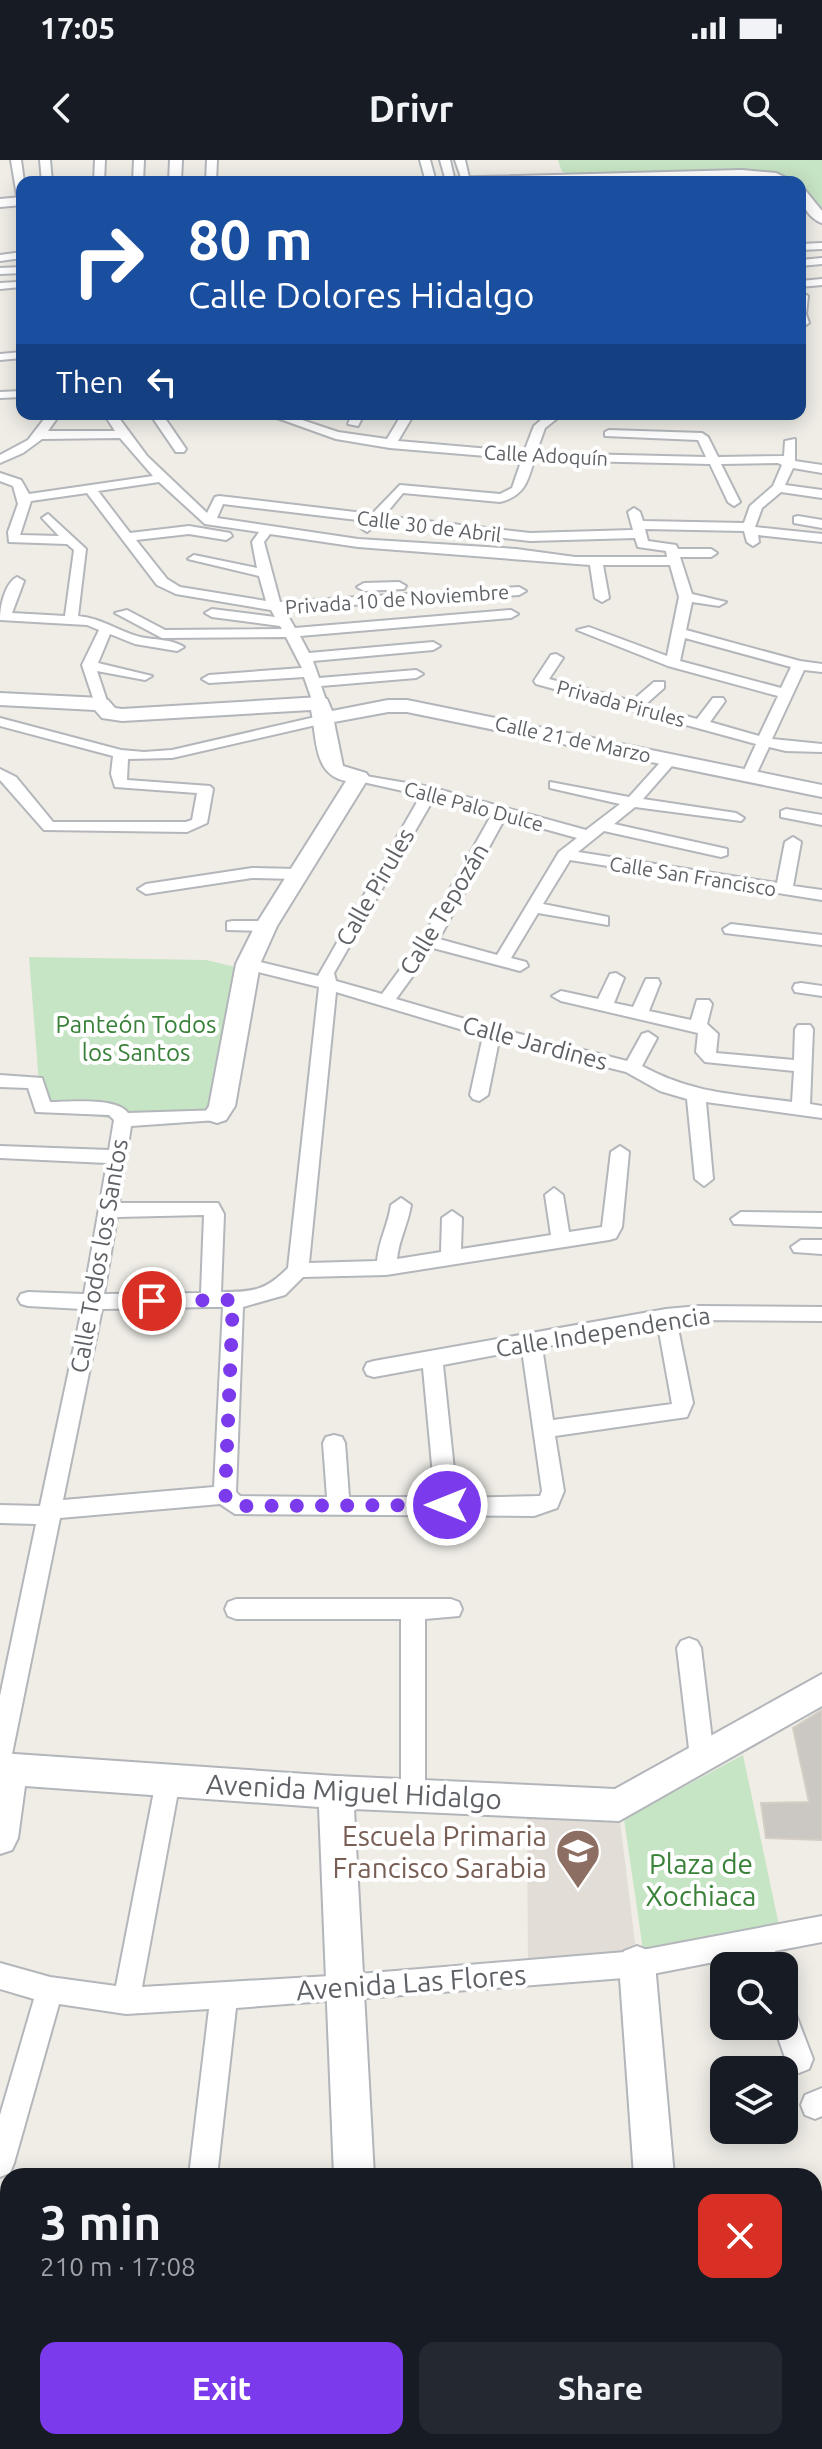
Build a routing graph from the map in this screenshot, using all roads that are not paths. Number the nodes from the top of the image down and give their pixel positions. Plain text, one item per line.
1 (702, 160) edge
2 (14, 165) edge
3 (768, 176) edge
4 (16, 189) edge
5 (806, 200) edge
6 (822, 219) edge
7 (51, 420) edge
8 (114, 420) edge
9 (160, 420) edge
10 (304, 420) edge
11 (404, 420) edge
12 (548, 420) edge
13 (122, 434) junction
14 (609, 434) dead end
15 (42, 435) junction
16 (791, 441) dead end
17 (390, 444) junction
18 (180, 449) dead end
19 (0, 459) edge
20 (713, 461) junction
21 (525, 463) junction
22 (789, 464) junction
23 (822, 469) edge
24 (0, 477) edge
25 (158, 479) junction
26 (778, 488) junction
27 (90, 489) junction
28 (822, 494) edge
29 (25, 498) junction
30 (734, 502) dead end
31 (48, 518) dead end
32 (372, 520) junction
33 (798, 520) dead end
34 (209, 521) junction
35 (637, 523) junction
36 (822, 524) edge
37 (751, 534) junction
38 (262, 536) junction
39 (127, 537) junction
40 (822, 538) edge
41 (67, 540) junction
42 (358, 543) junction
43 (711, 553) dead end
44 (672, 554) junction
45 (194, 559) dead end
46 (432, 559) dead end
47 (550, 559) junction
48 (596, 562) junction
49 (266, 574) junction
50 (17, 581) dead end
51 (427, 585) dead end
52 (364, 587) dead end
53 (519, 591) dead end
54 (395, 593) junction
55 (686, 597) junction
56 (602, 598) dead end
57 (719, 602) dead end
58 (274, 606) junction
59 (122, 613) dead end
60 (212, 613) dead end
61 (511, 614) dead end
62 (2, 616) edge
63 (71, 619) junction
64 (106, 629) junction
65 (584, 630) dead end
66 (680, 632) junction
67 (290, 633) junction
68 (433, 646) dead end
69 (556, 658) dead end
70 (673, 663) junction
71 (820, 663) edge
72 (89, 665) junction
73 (799, 665) junction
74 (310, 671) junction
75 (416, 674) dead end
76 (145, 676) dead end
77 (209, 679) dead end
78 (659, 685) dead end
79 (787, 694) junction
80 (0, 699) edge
81 (718, 701) dead end
82 (634, 707) junction
83 (105, 709) junction
84 (323, 713) junction
85 (0, 722) edge
86 (701, 724) junction
87 (765, 742) junction
88 (822, 748) edge
89 (121, 754) junction
90 (671, 759) junction
91 (0, 773) edge
92 (359, 777) junction
93 (748, 777) junction
94 (555, 785) dead end
95 (822, 791) edge
96 (430, 792) junction
97 (632, 802) junction
98 (500, 813) junction
99 (786, 814) dead end
100 (736, 818) dead end
101 (822, 820) edge
102 (595, 831) junction
103 (793, 842) dead end
104 (721, 852) dead end
105 (565, 855) junction
106 (297, 874) junction
107 (146, 889) dead end
108 (784, 891) junction
109 (822, 895) edge
110 (534, 907) junction
111 (602, 921) dead end
112 (233, 926) dead end
113 (266, 926) junction
114 (731, 929) dead end
115 (822, 940) edge
116 (429, 942) junction
117 (501, 961) junction
118 (248, 964) junction
119 (520, 966) dead end
120 (616, 978) dead end
121 (652, 983) dead end
122 (328, 984) junction
123 (801, 988) dead end
124 (822, 991) edge
125 (561, 996) dead end
126 (385, 1002) junction
127 (605, 1004) junction
128 (703, 1004) dead end
129 (639, 1013) junction
130 (698, 1026) junction
131 (804, 1029) dead end
132 (492, 1033) junction
133 (648, 1038) dead end
134 (800, 1066) junction
135 (632, 1068) junction
136 (0, 1081) edge
137 (479, 1095) dead end
138 (696, 1095) junction
139 (801, 1109) junction
140 (822, 1112) edge
141 (217, 1114) joint
142 (123, 1120) junction
143 (0, 1152) edge
144 (620, 1152) dead end
145 (117, 1157) junction
146 (704, 1179) dead end
147 (554, 1195) dead end
148 (401, 1205) dead end
149 (107, 1210) junction
150 (452, 1218) dead end
151 (741, 1219) dead end
152 (822, 1220) edge
153 (561, 1240) junction
154 (801, 1247) dead end
155 (822, 1247) edge
156 (451, 1257) junction
157 (386, 1268) junction
158 (298, 1270) junction
159 (28, 1299) dead end
160 (222, 1300) junction
161 (93, 1302) junction
162 (822, 1314) edge
163 (666, 1317) junction
164 (531, 1343) junction
165 (432, 1359) junction
166 (374, 1369) dead end
167 (546, 1429) junction
168 (334, 1443) dead end
169 (228, 1499) junction
170 (339, 1504) junction
171 (447, 1505) junction
172 (52, 1512) junction
173 (0, 1514) edge
174 (236, 1609) dead end
175 (413, 1609) junction
176 (451, 1609) dead end
177 (689, 1648) dead end
178 (822, 1689) edge
179 (702, 1757) junction
180 (3, 1765) edge
181 (168, 1781) junction
182 (336, 1792) junction
183 (413, 1795) junction
184 (0, 1838) edge
185 (821, 1934) edge
186 (769, 1952) edge
187 (710, 1958) edge
188 (637, 1964) junction
189 (0, 1976) edge
190 (347, 1988) junction
191 (50, 1990) junction
192 (224, 1994) junction
193 (126, 2001) junction
194 (792, 2040) edge
195 (799, 2059) dead end
196 (0, 2163) edge
197 (204, 2168) edge
198 (354, 2168) edge
199 (653, 2168) edge

1 - 3 street
2 - 4 street
5 - 6 street
7 - 15 street
8 - 13 street
9 - 18 street
10 - 17 street
11 - 17 street
12 - 21 street
13 - 15 street
13 - 25 street
14 - 20 street
15 - 19 street
16 - 22 street
17 - 21 street, Calle Adoquín
20 - 21 street, Calle Adoquín
20 - 22 street, Calle Adoquín
20 - 30 street
21 - 32 street
22 - 23 street, Calle Adoquín
22 - 26 street
24 - 29 street
25 - 27 street
25 - 34 street
26 - 28 street
26 - 37 street
27 - 29 street
27 - 39 street, Privada 10 de Noviembre
29 - 41 street
31 - 41 street
32 - 34 street, Calle 30 de Abril
32 - 35 street, Calle 30 de Abril
32 - 42 street
33 - 36 street
34 - 38 street
35 - 37 street, Calle 30 de Abril
35 - 44 street
37 - 40 street, Calle 30 de Abril
38 - 39 street
38 - 42 street
38 - 49 street
39 - 58 street, Privada 10 de Noviembre
41 - 63 street
42 - 47 street
43 - 44 street
44 - 48 street
44 - 55 street
45 - 49 street
46 - 47 street
47 - 48 street
48 - 56 street
49 - 58 street
50 - 62 street
51 - 54 street
52 - 54 street
53 - 54 street, Privada 10 de Noviembre
54 - 58 street, Privada 10 de Noviembre
55 - 57 street
55 - 66 street
58 - 67 street
59 - 67 street
60 - 67 street
61 - 67 street
62 - 63 street
63 - 64 street
64 - 67 street
64 - 72 street
65 - 70 street
66 - 70 street
66 - 73 street
67 - 74 street
68 - 74 street
69 - 82 street, Privada Pirules
70 - 79 street
71 - 73 street
72 - 76 street
72 - 83 street
73 - 79 street
74 - 75 street
74 - 77 street
74 - 84 street
78 - 82 street
79 - 87 street
80 - 83 street
81 - 86 street, Privada Pirules
82 - 86 street, Privada Pirules
83 - 84 street
84 - 89 street, Calle 21 de Marzo
84 - 90 street, Calle 21 de Marzo
84 - 92 street
85 - 89 street, Calle 21 de Marzo
86 - 87 street, Privada Pirules
87 - 88 street
87 - 93 street
89 - 91 street
90 - 93 street, Calle 21 de Marzo
90 - 97 street
92 - 96 street, Calle Palo Dulce
92 - 106 street, Calle Todos los Santos
93 - 95 street, Calle 21 de Marzo
94 - 97 street
96 - 98 street, Calle Palo Dulce
96 - 122 street, Calle Pirules
97 - 100 street
97 - 102 street
98 - 102 street, Calle Palo Dulce
98 - 116 street, Calle Tepozán
99 - 101 street
102 - 104 street, Calle Palo Dulce
102 - 105 street
103 - 108 street
105 - 108 street, Calle San Francisco
105 - 110 street
106 - 107 street
106 - 113 street, Calle Todos los Santos
108 - 109 street, Calle San Francisco
110 - 111 street
110 - 117 street
112 - 113 street
113 - 118 street, Calle Todos los Santos
114 - 115 street
116 - 117 street
116 - 126 street, Calle Tepozán
117 - 119 street
118 - 122 street, Calle Jardines
118 - 141 street, Calle Todos los Santos
120 - 127 street
121 - 129 street
122 - 126 street, Calle Jardines
122 - 158 street, Calle Pirules
123 - 124 street
125 - 127 street
126 - 132 street, Calle Jardines
127 - 129 street
128 - 130 street
129 - 130 street
130 - 134 street
131 - 134 street
132 - 135 street, Calle Jardines
132 - 137 street
133 - 135 street
134 - 139 street
135 - 138 street, Calle Jardines
136 - 142 street
138 - 139 street, Calle Jardines
138 - 146 street
139 - 140 street, Calle Jardines
141 - 142 street, Calle Todos los Santos
142 - 145 street, Calle Todos los Santos
143 - 145 street
144 - 153 street
145 - 149 street, Calle Todos los Santos
147 - 153 street
148 - 157 street
149 - 160 street
149 - 161 street, Calle Todos los Santos
150 - 156 street
151 - 152 street
153 - 156 street
154 - 155 street
156 - 157 street
157 - 158 street
158 - 160 street
159 - 161 street
160 - 161 street
160 - 169 street
161 - 172 street, Calle Todos los Santos
162 - 163 street, Calle Independencia
163 - 164 street, Calle Independencia
163 - 167 street
164 - 165 street, Calle Independencia
164 - 167 street
165 - 166 street, Calle Independencia
165 - 171 street
167 - 171 street
168 - 170 street
169 - 170 street
169 - 172 street
170 - 171 street
172 - 173 street
172 - 180 street, Calle Todos los Santos
174 - 175 street
175 - 176 street
175 - 183 street
177 - 179 street
178 - 179 street, Avenida Miguel Hidalgo
179 - 183 street, Avenida Miguel Hidalgo
180 - 181 street, Avenida Miguel Hidalgo
180 - 184 street
181 - 182 street, Avenida Miguel Hidalgo
181 - 193 street
182 - 183 street, Avenida Miguel Hidalgo
182 - 190 street
185 - 186 street, Avenida Las Flores
187 - 188 street, Avenida Las Flores
188 - 190 street, Avenida Las Flores
188 - 199 street
189 - 191 street, Avenida Las Flores
190 - 192 street, Avenida Las Flores
190 - 198 street
191 - 193 street, Avenida Las Flores
191 - 196 street
192 - 193 street, Avenida Las Flores
192 - 197 street
194 - 195 street

